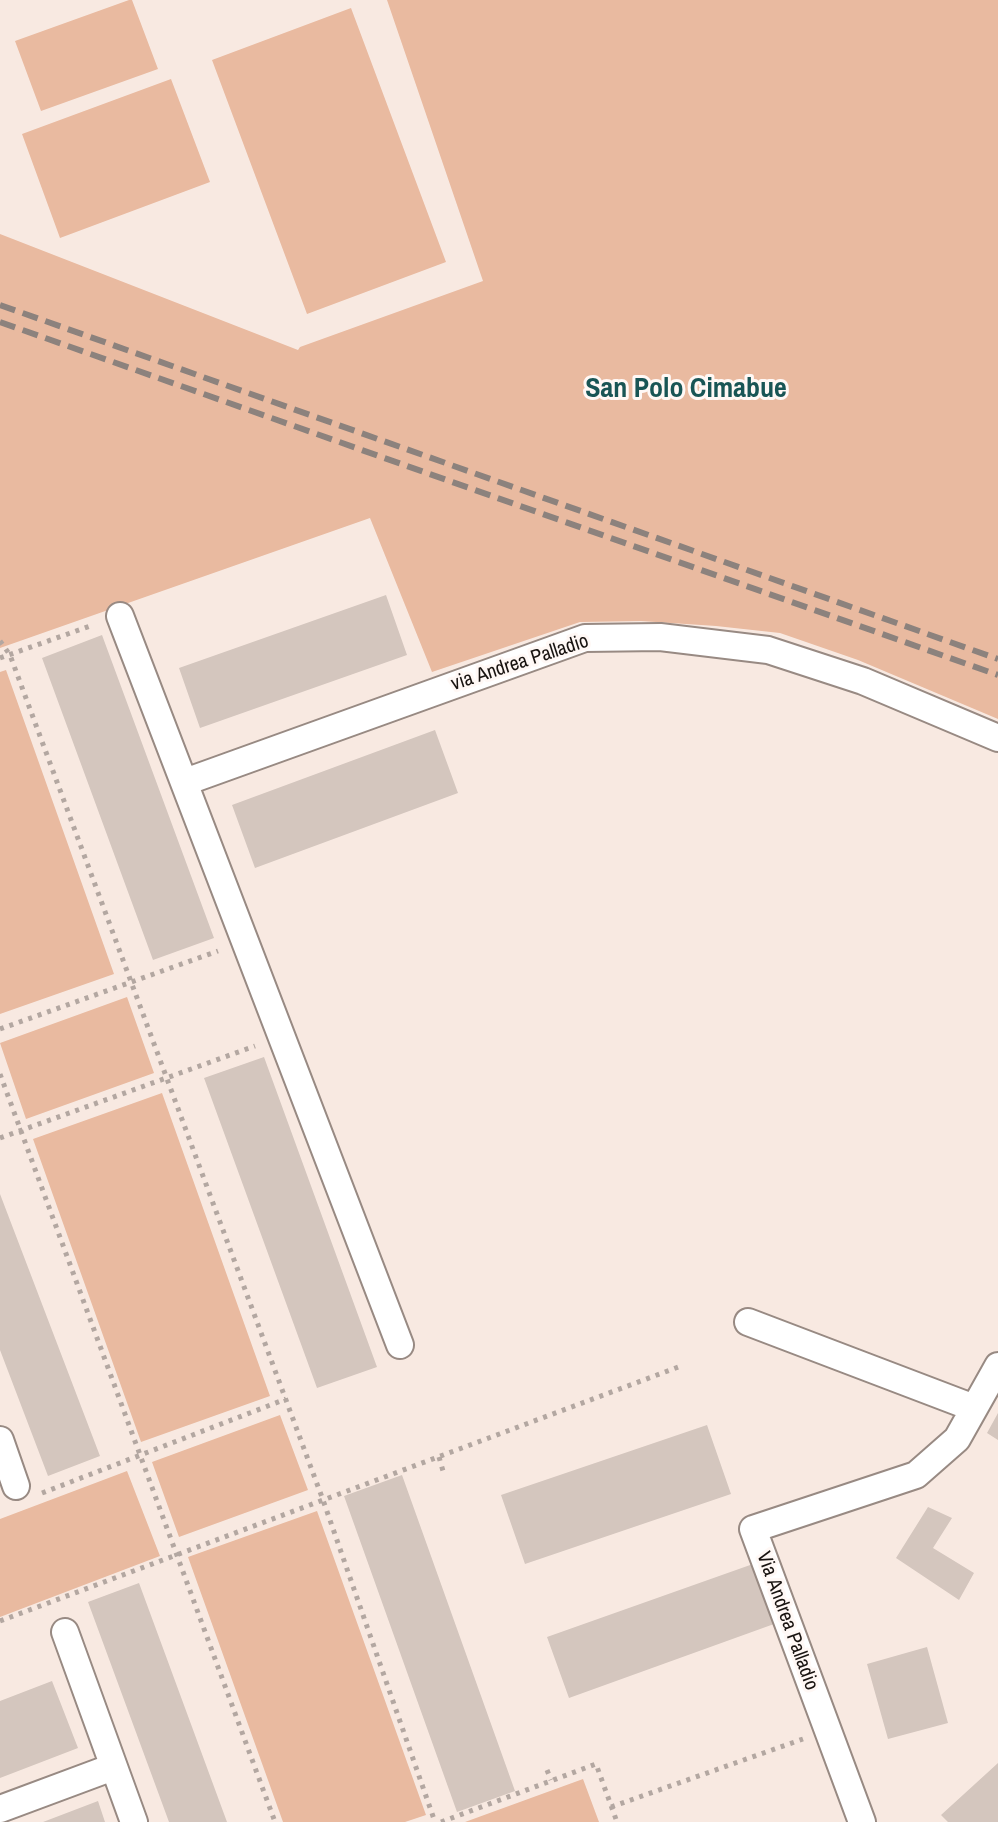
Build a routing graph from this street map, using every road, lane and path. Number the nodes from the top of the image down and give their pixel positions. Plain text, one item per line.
1 (120, 616) joint
2 (0, 641) edge
3 (10, 655) junction
4 (0, 658) edge
5 (998, 738) edge
6 (185, 782) junction
7 (245, 942) junction
8 (131, 983) junction
9 (0, 1029) edge
10 (282, 1036) junction
11 (0, 1074) edge
12 (167, 1078) junction
13 (21, 1130) junction
14 (0, 1138) edge
15 (748, 1322) dead end
16 (400, 1345) dead end
17 (681, 1366) dead end
18 (998, 1366) edge
19 (286, 1399) junction
20 (974, 1408) junction
21 (0, 1440) edge
22 (140, 1455) junction
23 (439, 1457) junction
24 (443, 1471) dead end
25 (26, 1490) joint
26 (323, 1500) junction
27 (177, 1555) junction
28 (0, 1621) edge
29 (65, 1632) dead end
30 (828, 1730) junction
31 (113, 1767) junction
32 (547, 1770) dead end
33 (551, 1780) junction
34 (611, 1807) junction
35 (0, 1809) edge
36 (134, 1822) edge
37 (275, 1822) edge
38 (435, 1822) edge
39 (441, 1822) edge
40 (617, 1822) edge
41 (862, 1822) edge

1 - 3 path
1 - 6 street
2 - 3 path
3 - 4 path
3 - 8 path
5 - 6 street, via Andrea Palladio
6 - 7 street
7 - 8 path
7 - 10 street
8 - 9 path
8 - 12 path
10 - 12 path
10 - 16 street
11 - 13 path
12 - 13 path
12 - 19 path
13 - 14 path
13 - 22 path
15 - 20 street
17 - 23 path
18 - 20 street, Via Andrea Palladio
19 - 22 path
19 - 26 path
20 - 30 street, Via Andrea Palladio
21 - 25 street
22 - 25 path
22 - 27 path
23 - 24 path
23 - 26 path
26 - 27 path
26 - 38 path
27 - 28 path
27 - 37 path
29 - 31 street
30 - 34 path
30 - 41 street, Via Andrea Palladio
31 - 35 street
31 - 36 street
32 - 33 path
33 - 34 path
33 - 39 path
34 - 40 path

